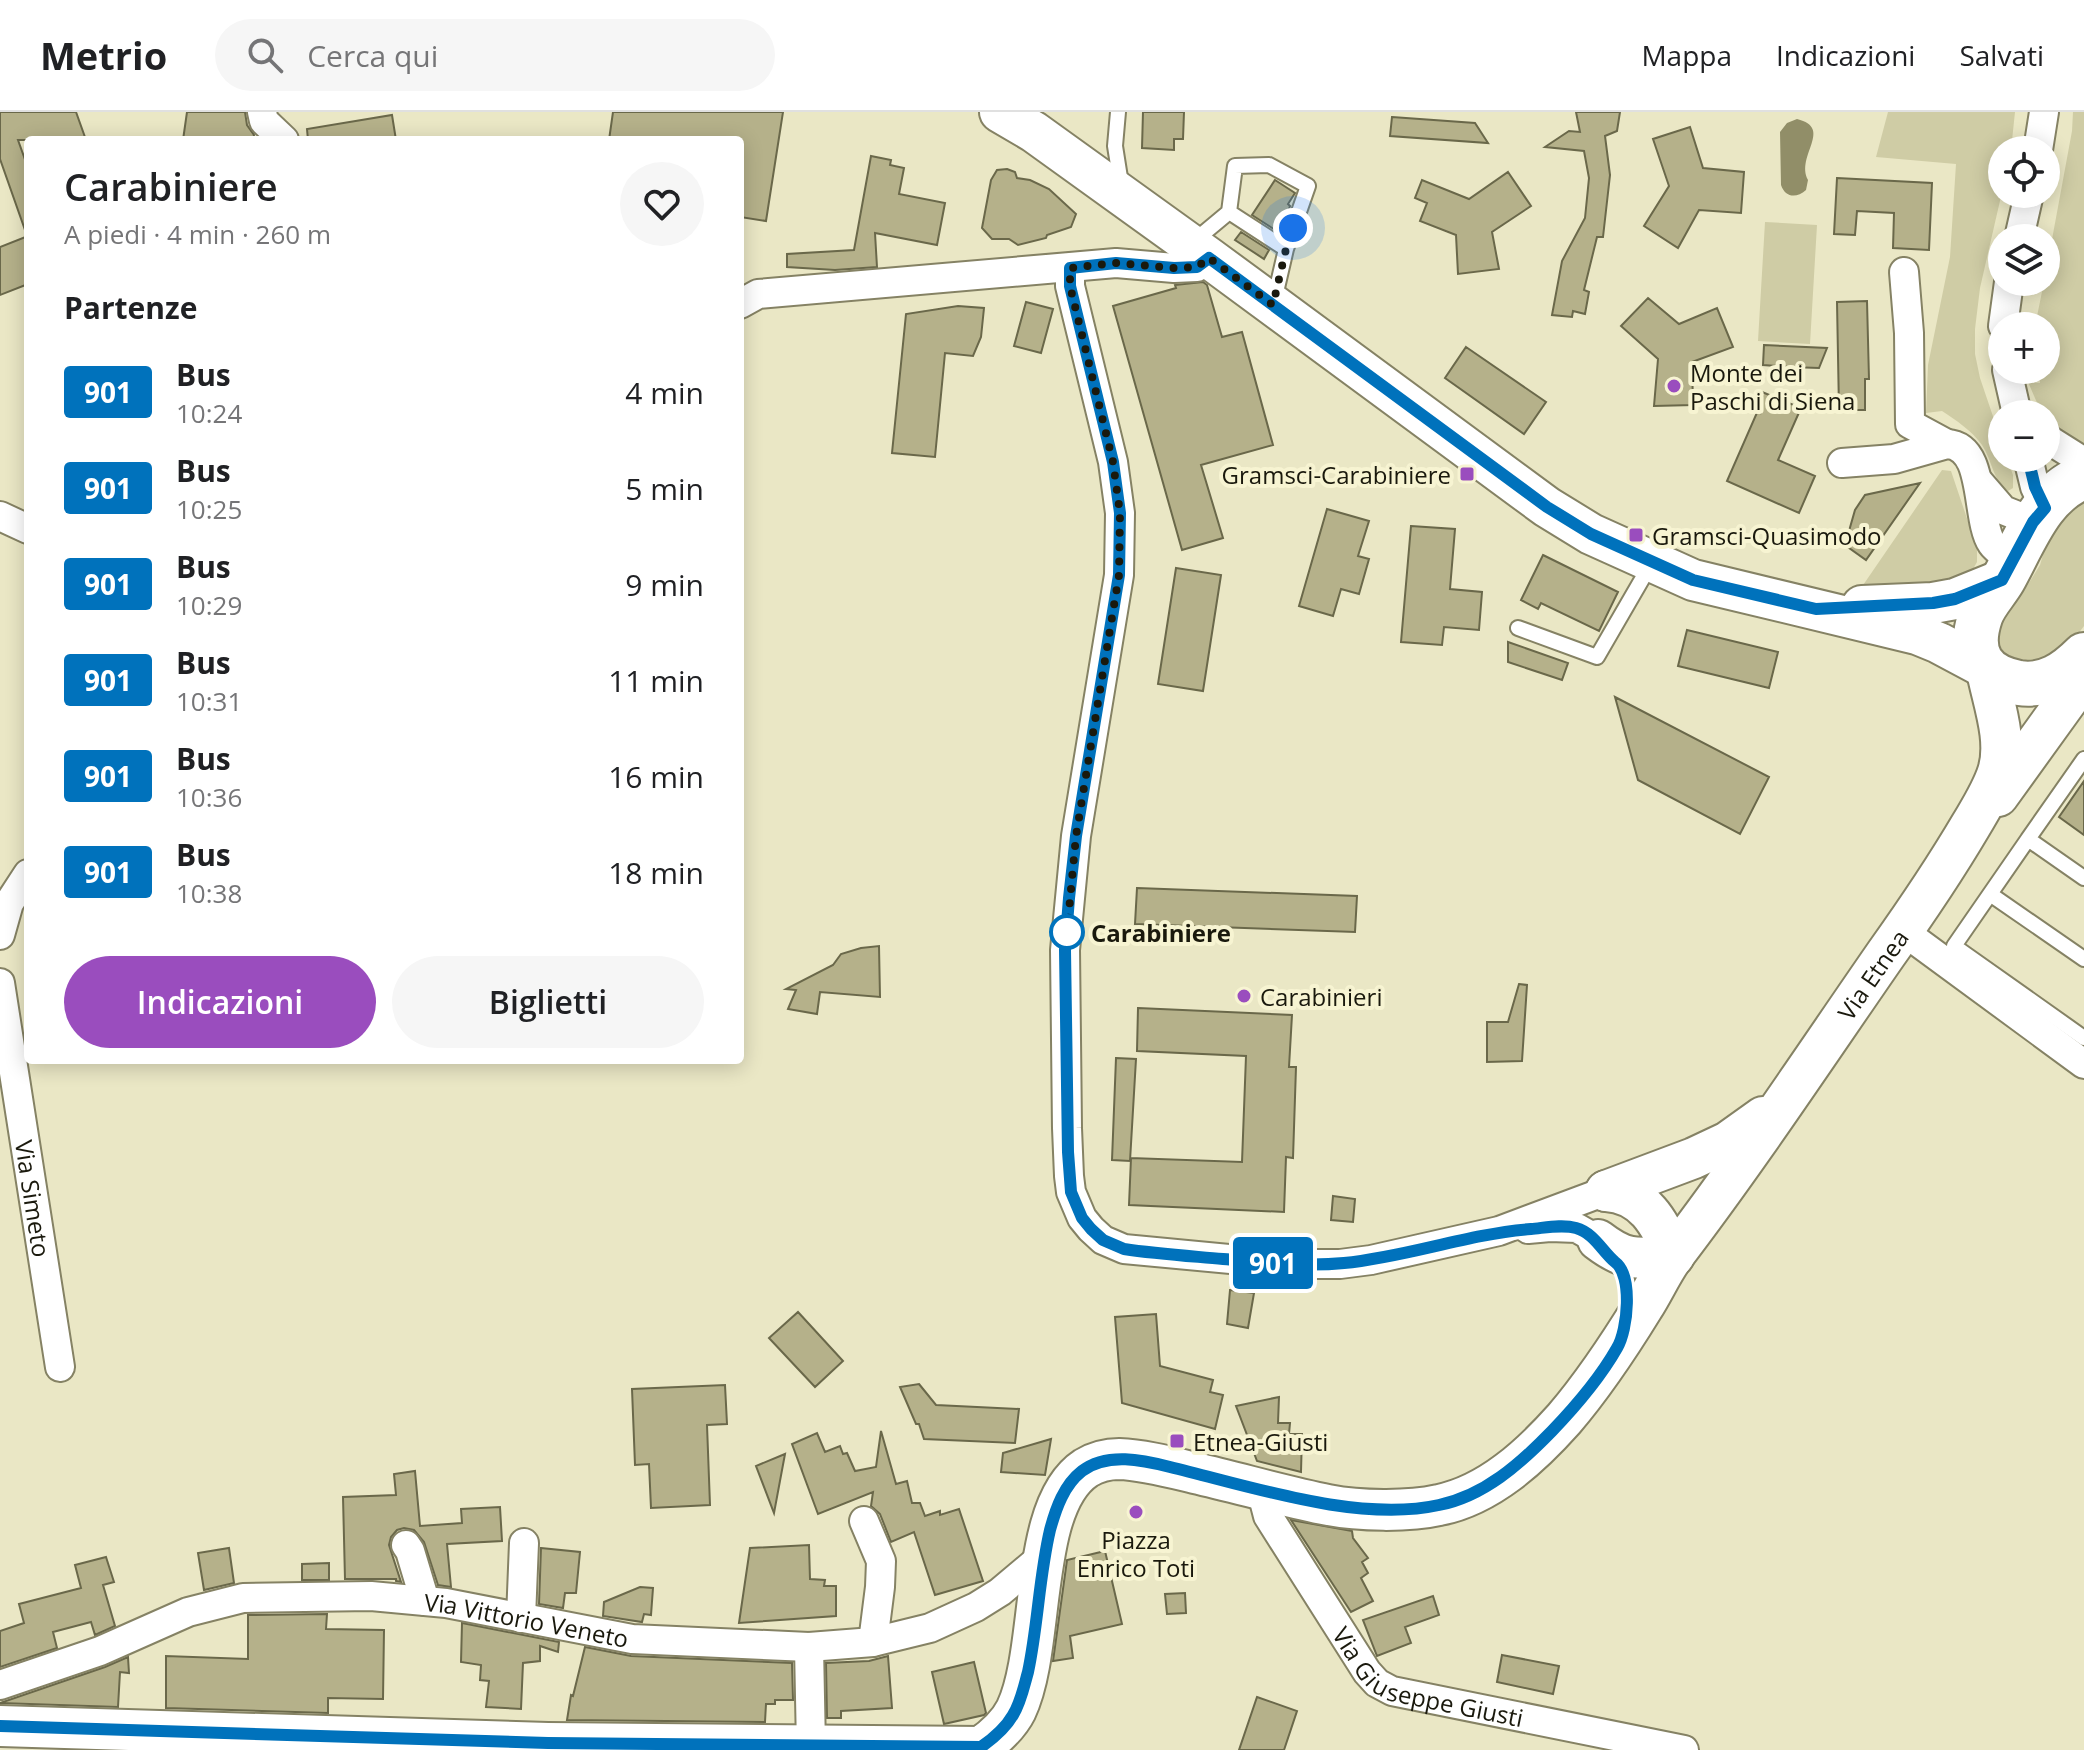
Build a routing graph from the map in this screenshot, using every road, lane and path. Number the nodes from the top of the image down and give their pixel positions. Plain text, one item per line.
1 (262, 112) edge
2 (1000, 112) edge
3 (1118, 112) edge
4 (2044, 112) edge
5 (280, 136) edge
6 (2040, 136) edge
7 (1123, 196) junction
8 (1229, 212) junction
9 (1286, 249) junction
10 (1200, 251) junction
11 (1070, 268) junction
12 (1904, 272) dead end
13 (744, 302) edge
14 (1273, 305) junction
15 (1947, 444) junction
16 (2060, 447) edge
17 (2084, 462) edge
18 (1842, 463) dead end
19 (2031, 472) edge
20 (2084, 477) edge
21 (1977, 480) junction
22 (2039, 515) junction
23 (0, 516) edge
24 (24, 527) edge
25 (1652, 562) junction
26 (2007, 571) junction
27 (1816, 609) junction
28 (1518, 628) dead end
29 (2084, 655) edge
30 (1985, 669) junction
31 (2084, 671) edge
32 (2084, 759) edge
33 (2028, 839) junction
34 (1958, 847) junction
35 (2084, 878) edge
36 (24, 880) edge
37 (1990, 894) junction
38 (1903, 931) junction
39 (0, 935) edge
40 (2084, 959) edge
41 (0, 983) edge
42 (2084, 1038) edge
43 (2084, 1064) edge
44 (1785, 1100) junction
45 (1606, 1191) junction
46 (1499, 1231) junction
47 (1606, 1247) junction
48 (1674, 1256) junction
49 (1620, 1345) junction
50 (60, 1367) dead end
51 (1261, 1489) junction
52 (864, 1521) dead end
53 (524, 1543) dead end
54 (406, 1545) dead end
55 (1044, 1555) junction
56 (425, 1601) junction
57 (521, 1618) junction
58 (873, 1642) junction
59 (809, 1647) junction
60 (0, 1685) edge
61 (0, 1726) edge
62 (441, 1744) edge
63 (544, 1746) edge
64 (811, 1747) junction
65 (992, 1749) edge
66 (1684, 1750) edge

1 - 5 street
2 - 7 main road
3 - 7 lane
4 - 6 street
7 - 10 main road
8 - 9 lane
8 - 9 lane
8 - 10 lane
9 - 14 lane
10 - 11 street
10 - 14 main road
11 - 13 street
11 - 46 street
12 - 15 street
14 - 25 main road
15 - 18 street
15 - 21 street
16 - 17 street
19 - 22 street
20 - 22 main road
21 - 22 street
21 - 26 street
22 - 26 main road
23 - 24 street
25 - 27 main road
25 - 28 lane
26 - 27 main road
26 - 30 main road
27 - 30 main road
29 - 30 main road
30 - 34 main road, Via Etnea
31 - 34 main road, Via Etnea
32 - 33 lane
33 - 35 lane
33 - 37 lane
34 - 38 main road, Via Etnea
36 - 39 street
37 - 40 lane
37 - 42 lane
38 - 43 street
38 - 44 main road, Via Etnea
41 - 50 street, Via Simeto
44 - 45 main road
44 - 48 main road, Via Etnea
45 - 46 street
45 - 48 main road
46 - 47 street
47 - 48 main road
47 - 49 main road
48 - 49 main road, Via Etnea
49 - 51 main road
51 - 55 main road
51 - 66 street, Via Giuseppe Giusti
52 - 58 street
53 - 57 street
54 - 56 street
55 - 58 street, Via Vittorio Veneto
55 - 65 main road
56 - 57 street, Via Vittorio Veneto
56 - 60 street, Via Vittorio Veneto
57 - 59 street, Via Vittorio Veneto
58 - 59 street, Via Vittorio Veneto
59 - 64 street
61 - 62 main road
62 - 63 main road
63 - 64 main road
64 - 65 main road

